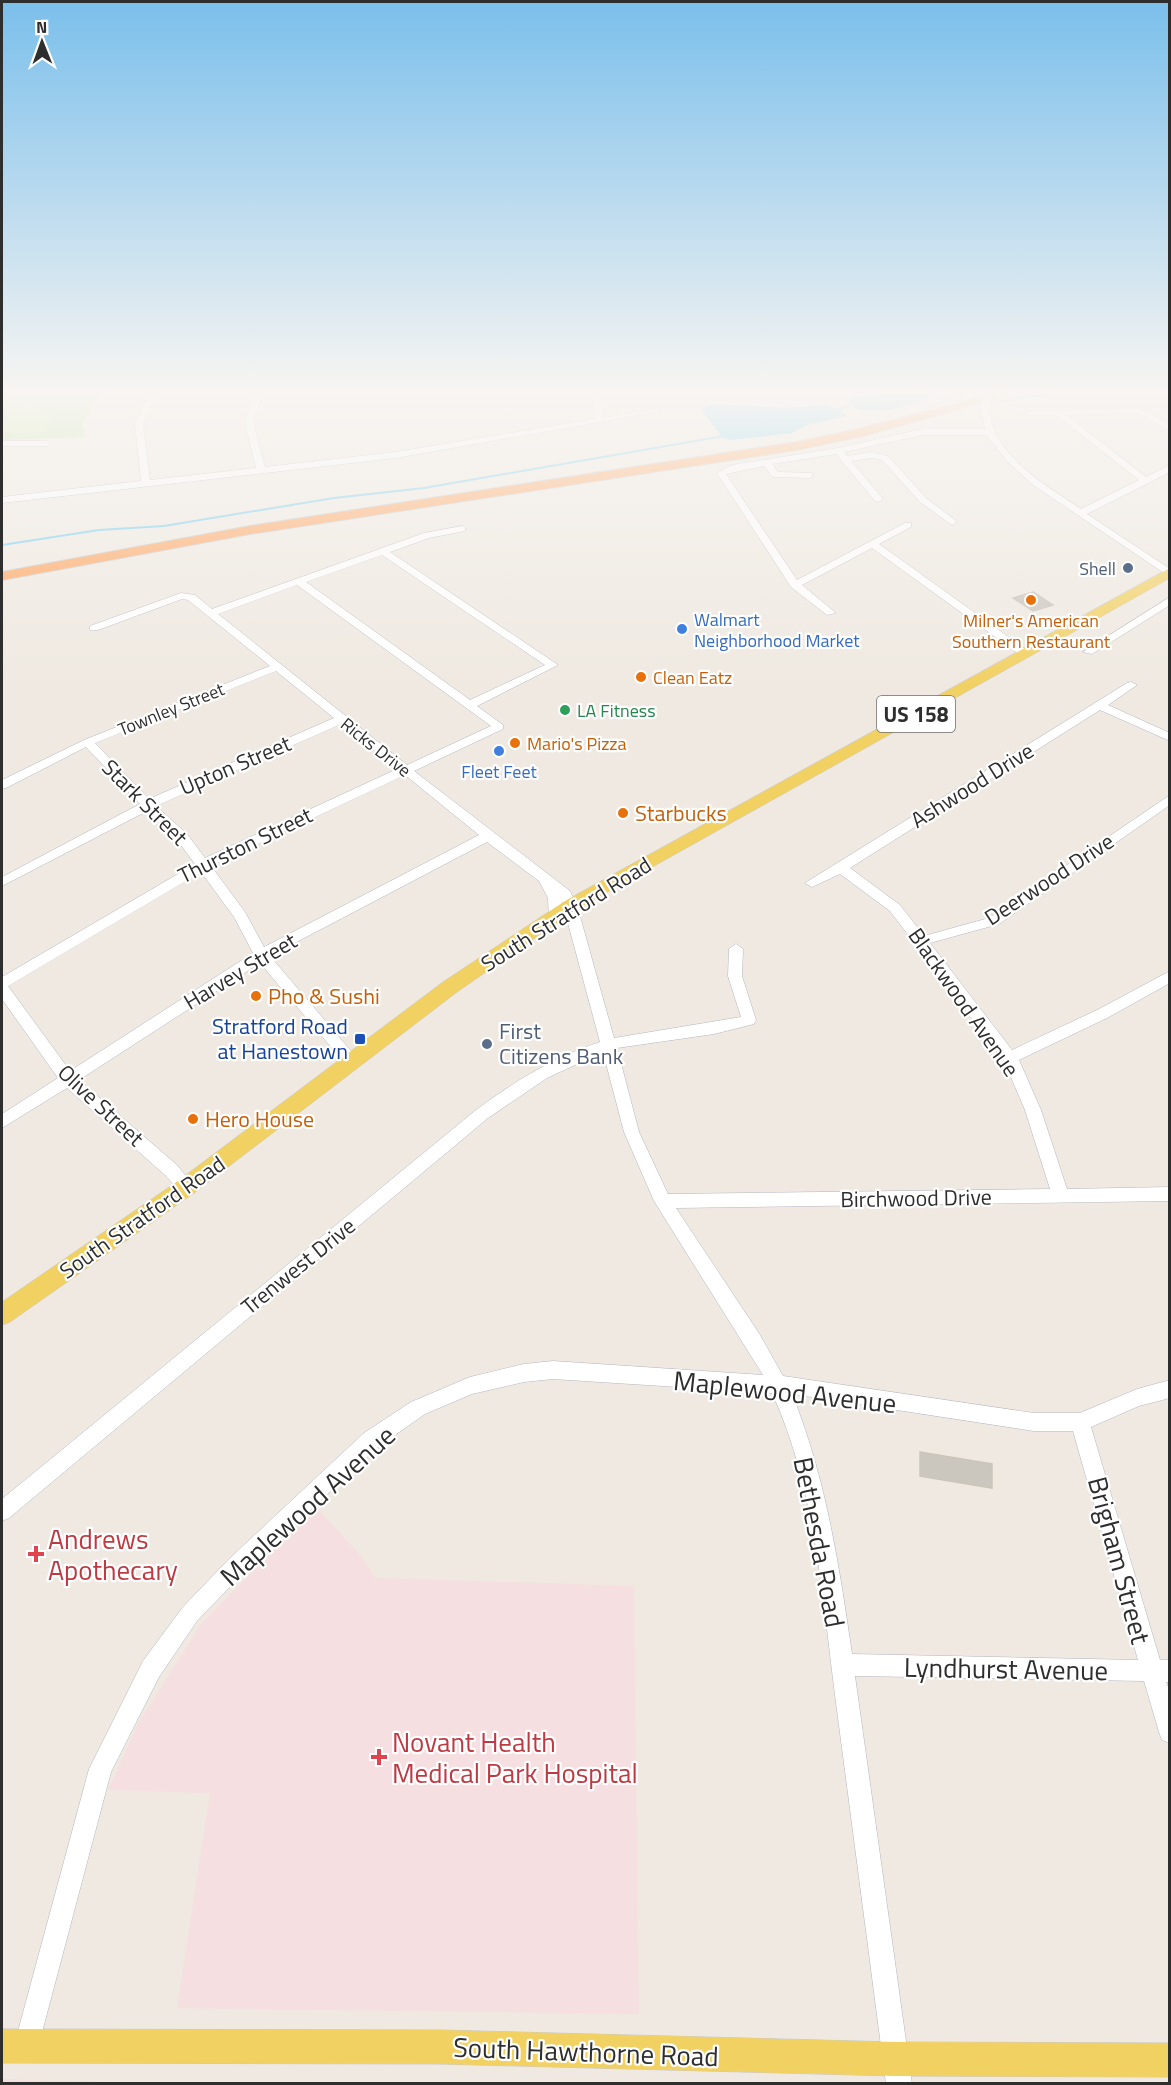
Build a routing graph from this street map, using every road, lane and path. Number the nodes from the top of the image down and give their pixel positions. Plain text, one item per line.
1 (80, 491) edge
2 (466, 491) edge
3 (501, 491) edge
4 (733, 491) edge
5 (872, 491) edge
6 (915, 491) edge
7 (1048, 491) edge
8 (1123, 491) edge
9 (878, 499) dead end
10 (2, 500) edge
11 (1081, 513) junction
12 (952, 522) dead end
13 (908, 525) dead end
14 (462, 529) dead end
15 (871, 543) junction
16 (384, 552) junction
17 (2, 570) edge
18 (1169, 573) edge
19 (2, 576) edge
20 (299, 582) junction
21 (795, 585) junction
22 (1170, 600) edge
23 (211, 613) junction
24 (831, 613) dead end
25 (94, 628) dead end
26 (1088, 652) dead end
27 (1024, 653) junction
28 (277, 667) junction
29 (1131, 685) dead end
30 (471, 704) junction
31 (1100, 705) junction
32 (342, 719) junction
33 (1170, 738) edge
34 (88, 742) junction
35 (405, 770) junction
36 (2, 786) edge
37 (1170, 799) edge
38 (147, 804) junction
39 (488, 836) junction
40 (205, 865) junction
41 (841, 868) junction
42 (543, 879) junction
43 (2, 882) edge
44 (812, 883) dead end
45 (563, 911) junction
46 (921, 941) junction
47 (736, 949) dead end
48 (261, 955) junction
49 (1170, 976) edge
50 (2, 983) edge
51 (2, 988) edge
52 (609, 1045) junction
53 (1010, 1058) junction
54 (352, 1062) junction
55 (68, 1080) junction
56 (2, 1122) edge
57 (186, 1187) junction
58 (1170, 1194) edge
59 (1061, 1196) junction
60 (662, 1201) junction
61 (2, 1315) edge
62 (777, 1385) junction
63 (1170, 1389) edge
64 (1080, 1422) junction
65 (2, 1511) edge
66 (842, 1665) junction
67 (1160, 1671) edge
68 (1170, 1732) edge
69 (14, 2046) edge
70 (1170, 2060) edge
71 (897, 2071) edge

1 - 10 street
2 - 17 highway
3 - 19 highway
4 - 21 street
5 - 9 street
6 - 12 street
7 - 11 street
8 - 11 street
11 - 18 street
13 - 15 street
14 - 16 street
15 - 21 street
15 - 27 street
16 - 20 street
16 - 30 street
18 - 27 main road, South Stratford Road / US 158
20 - 23 street
20 - 30 street
21 - 24 street
22 - 26 street
23 - 25 street, Ricks Drive
23 - 28 street, Ricks Drive
27 - 45 main road, South Stratford Road / US 158
28 - 32 street, Ricks Drive
28 - 34 street, Townley Street
29 - 31 street, Ashwood Drive
30 - 35 street, Thurston Street
31 - 33 street
31 - 41 street, Ashwood Drive
32 - 35 street, Ricks Drive
32 - 38 street, Upton Street
34 - 36 street, Townley Street
34 - 38 street, Stark Street
35 - 39 street, Ricks Drive
35 - 40 street, Thurston Street
37 - 46 street, Deerwood Drive
38 - 40 street, Stark Street
38 - 43 street, Upton Street
39 - 42 street, Ricks Drive
39 - 48 street, Harvey Street
40 - 48 street, Stark Street
40 - 50 street, Thurston Street
41 - 44 street, Ashwood Drive
41 - 46 street, Blackwood Avenue
42 - 45 street, Ricks Drive
42 - 45 street, Ricks Drive
45 - 52 street, Bethesda Road
45 - 54 main road, South Stratford Road / US 158
46 - 53 street, Blackwood Avenue
47 - 52 street, Trenwest Drive
48 - 54 street, Stark Street
48 - 55 street, Harvey Street
49 - 53 street
51 - 55 street, Olive Street
52 - 60 street, Bethesda Road
52 - 65 street, Trenwest Drive
53 - 59 street, Blackwood Avenue
54 - 57 main road, South Stratford Road / US 158
55 - 56 street, Harvey Street
55 - 57 street, Olive Street
57 - 61 main road, South Stratford Road / US 158
58 - 59 street, Birchwood Drive
59 - 60 street, Birchwood Drive
60 - 62 street, Bethesda Road
62 - 64 street, Maplewood Avenue
62 - 66 street, Bethesda Road
62 - 69 street, Maplewood Avenue
63 - 64 street, Maplewood Avenue
64 - 67 street, Brigham Street
66 - 67 street, Lyndhurst Avenue
66 - 71 street, Bethesda Road
67 - 68 street, Brigham Street
69 - 71 main road, South Hawthorne Road
70 - 71 main road, South Hawthorne Road

